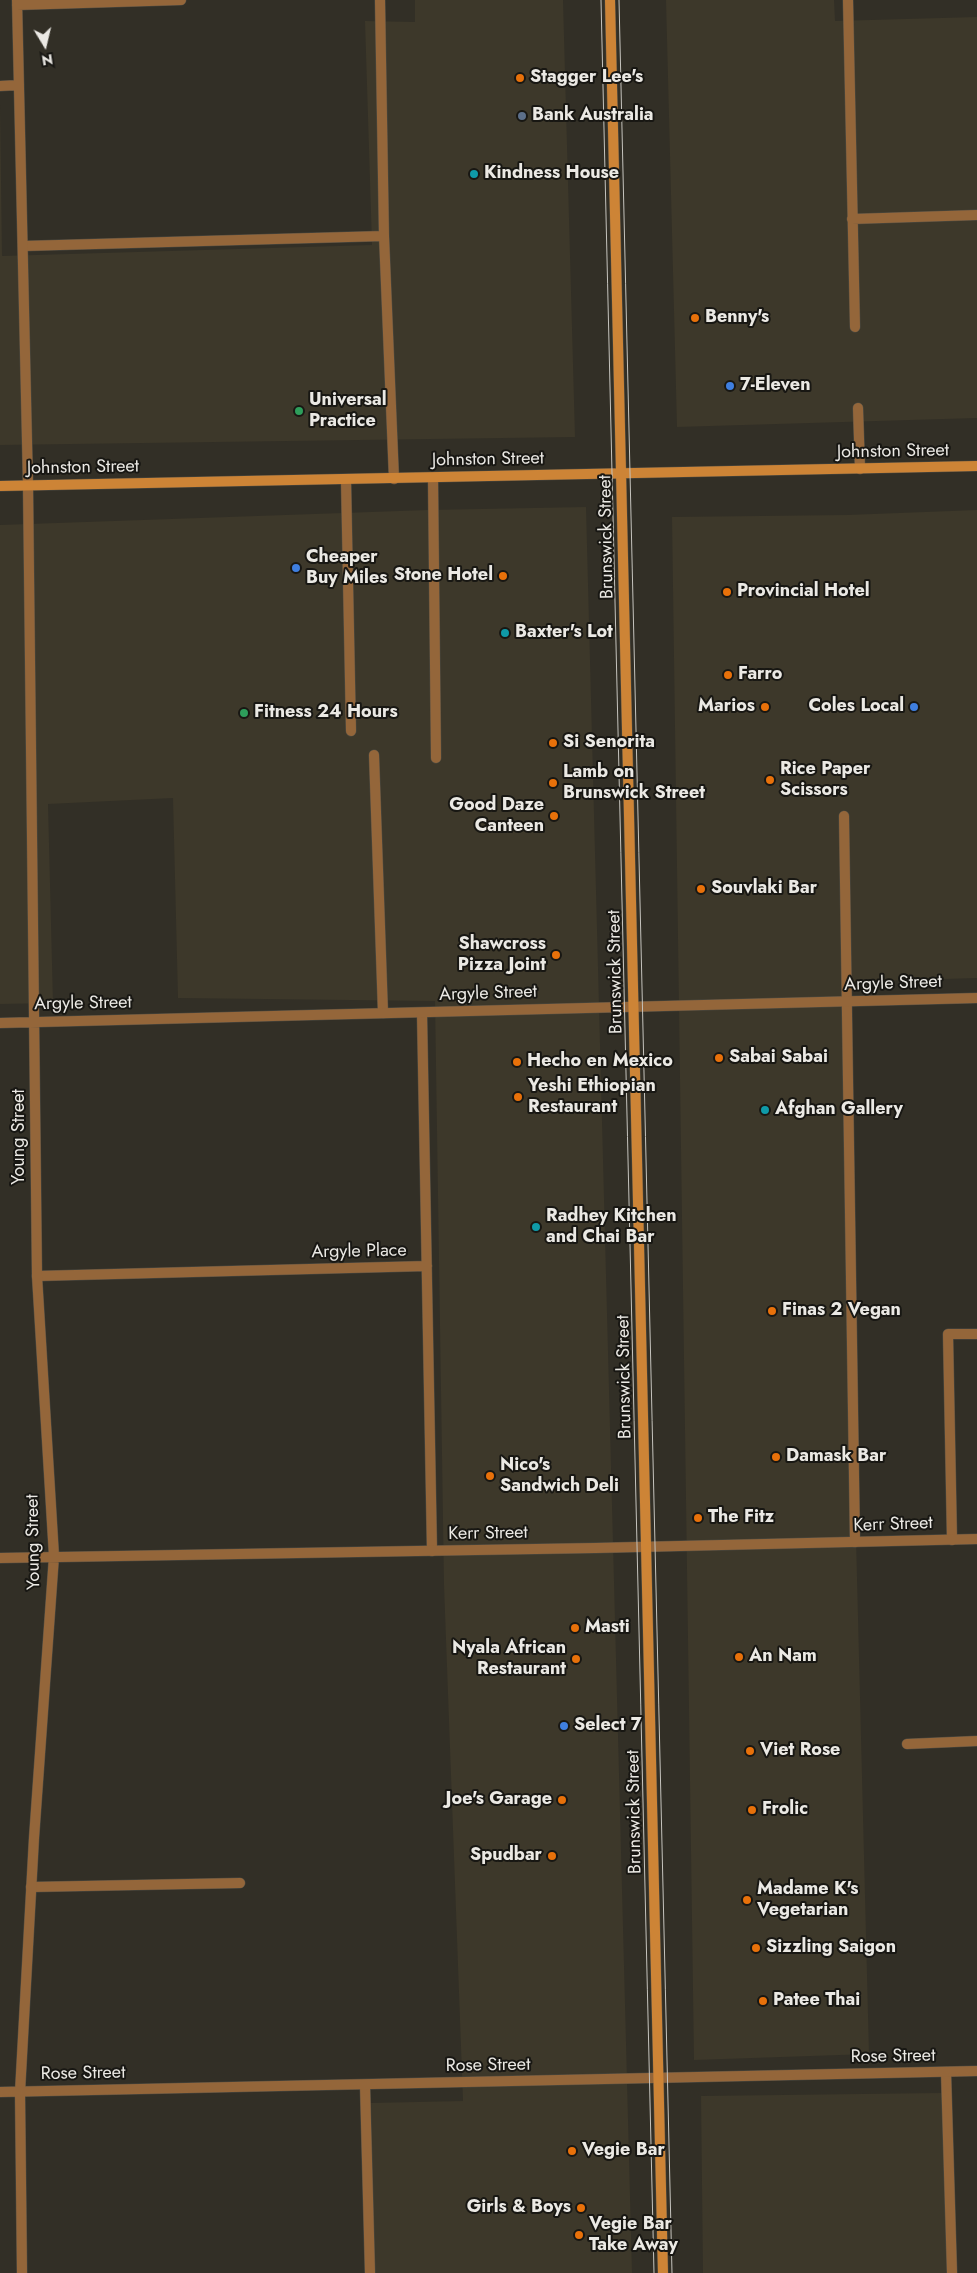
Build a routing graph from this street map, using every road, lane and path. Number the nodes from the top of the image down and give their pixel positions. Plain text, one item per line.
1 (181, 0) edge
2 (380, 0) edge
3 (610, 0) edge
4 (848, 0) edge
5 (17, 2) edge
6 (19, 85) junction
7 (0, 86) edge
8 (977, 215) edge
9 (852, 219) junction
10 (384, 236) junction
11 (23, 246) junction
12 (855, 328) dead end
13 (858, 408) dead end
14 (977, 466) edge
15 (860, 469) junction
16 (622, 474) junction
17 (394, 478) junction
18 (432, 478) junction
19 (346, 480) junction
20 (28, 485) junction
21 (0, 486) edge
22 (351, 731) dead end
23 (374, 755) dead end
24 (436, 758) dead end
25 (844, 816) dead end
26 (977, 998) edge
27 (846, 1002) junction
28 (633, 1007) junction
29 (422, 1012) junction
30 (383, 1013) junction
31 (35, 1022) junction
32 (0, 1023) edge
33 (428, 1266) junction
34 (36, 1276) junction
35 (977, 1334) edge
36 (977, 1539) edge
37 (952, 1540) junction
38 (854, 1542) junction
39 (646, 1547) junction
40 (432, 1550) junction
41 (54, 1556) junction
42 (0, 1558) edge
43 (977, 1741) edge
44 (907, 1744) dead end
45 (240, 1883) dead end
46 (31, 1887) junction
47 (946, 2072) junction
48 (977, 2072) edge
49 (657, 2079) junction
50 (365, 2085) junction
51 (0, 2092) edge
52 (20, 2092) junction
53 (22, 2273) edge
54 (370, 2273) edge
55 (663, 2273) edge
56 (952, 2273) edge

1 - 5 street
2 - 10 street
3 - 16 street, Brunswick Street
4 - 9 street
5 - 6 street, Young Street
6 - 7 street
6 - 11 street, Young Street
8 - 9 street
9 - 12 street
10 - 11 street
10 - 17 street
11 - 20 street, Young Street
13 - 15 street
14 - 15 street, Johnston Street
15 - 16 street, Johnston Street
16 - 18 street, Johnston Street
16 - 28 street, Brunswick Street
17 - 18 street, Johnston Street
17 - 19 street, Johnston Street
18 - 24 street
19 - 20 street, Johnston Street
19 - 22 street
20 - 21 street, Johnston Street
20 - 31 street, Young Street
23 - 30 street
25 - 27 street
26 - 27 street, Argyle Street
27 - 28 street, Argyle Street
27 - 38 street
28 - 29 street, Argyle Street
28 - 39 street, Brunswick Street
29 - 30 street, Argyle Street
29 - 33 street, Argyle Place
30 - 31 street, Argyle Street
31 - 32 street, Argyle Street
31 - 34 street, Young Street
33 - 34 street, Argyle Place
33 - 40 street
34 - 41 street, Young Street
35 - 37 street
36 - 37 street, Kerr Street
37 - 38 street, Kerr Street
38 - 39 street, Kerr Street
39 - 40 street, Kerr Street
39 - 49 street, Brunswick Street
40 - 41 street, Kerr Street
41 - 42 street, Kerr Street
41 - 46 street, Young Street
43 - 44 street
45 - 46 street
46 - 52 street, Young Street
47 - 48 street, Rose Street
47 - 49 street, Rose Street
47 - 56 street
49 - 50 street, Rose Street
49 - 55 street, Brunswick Street
50 - 52 street, Rose Street
50 - 54 street
51 - 52 street, Rose Street
52 - 53 street, Young Street

